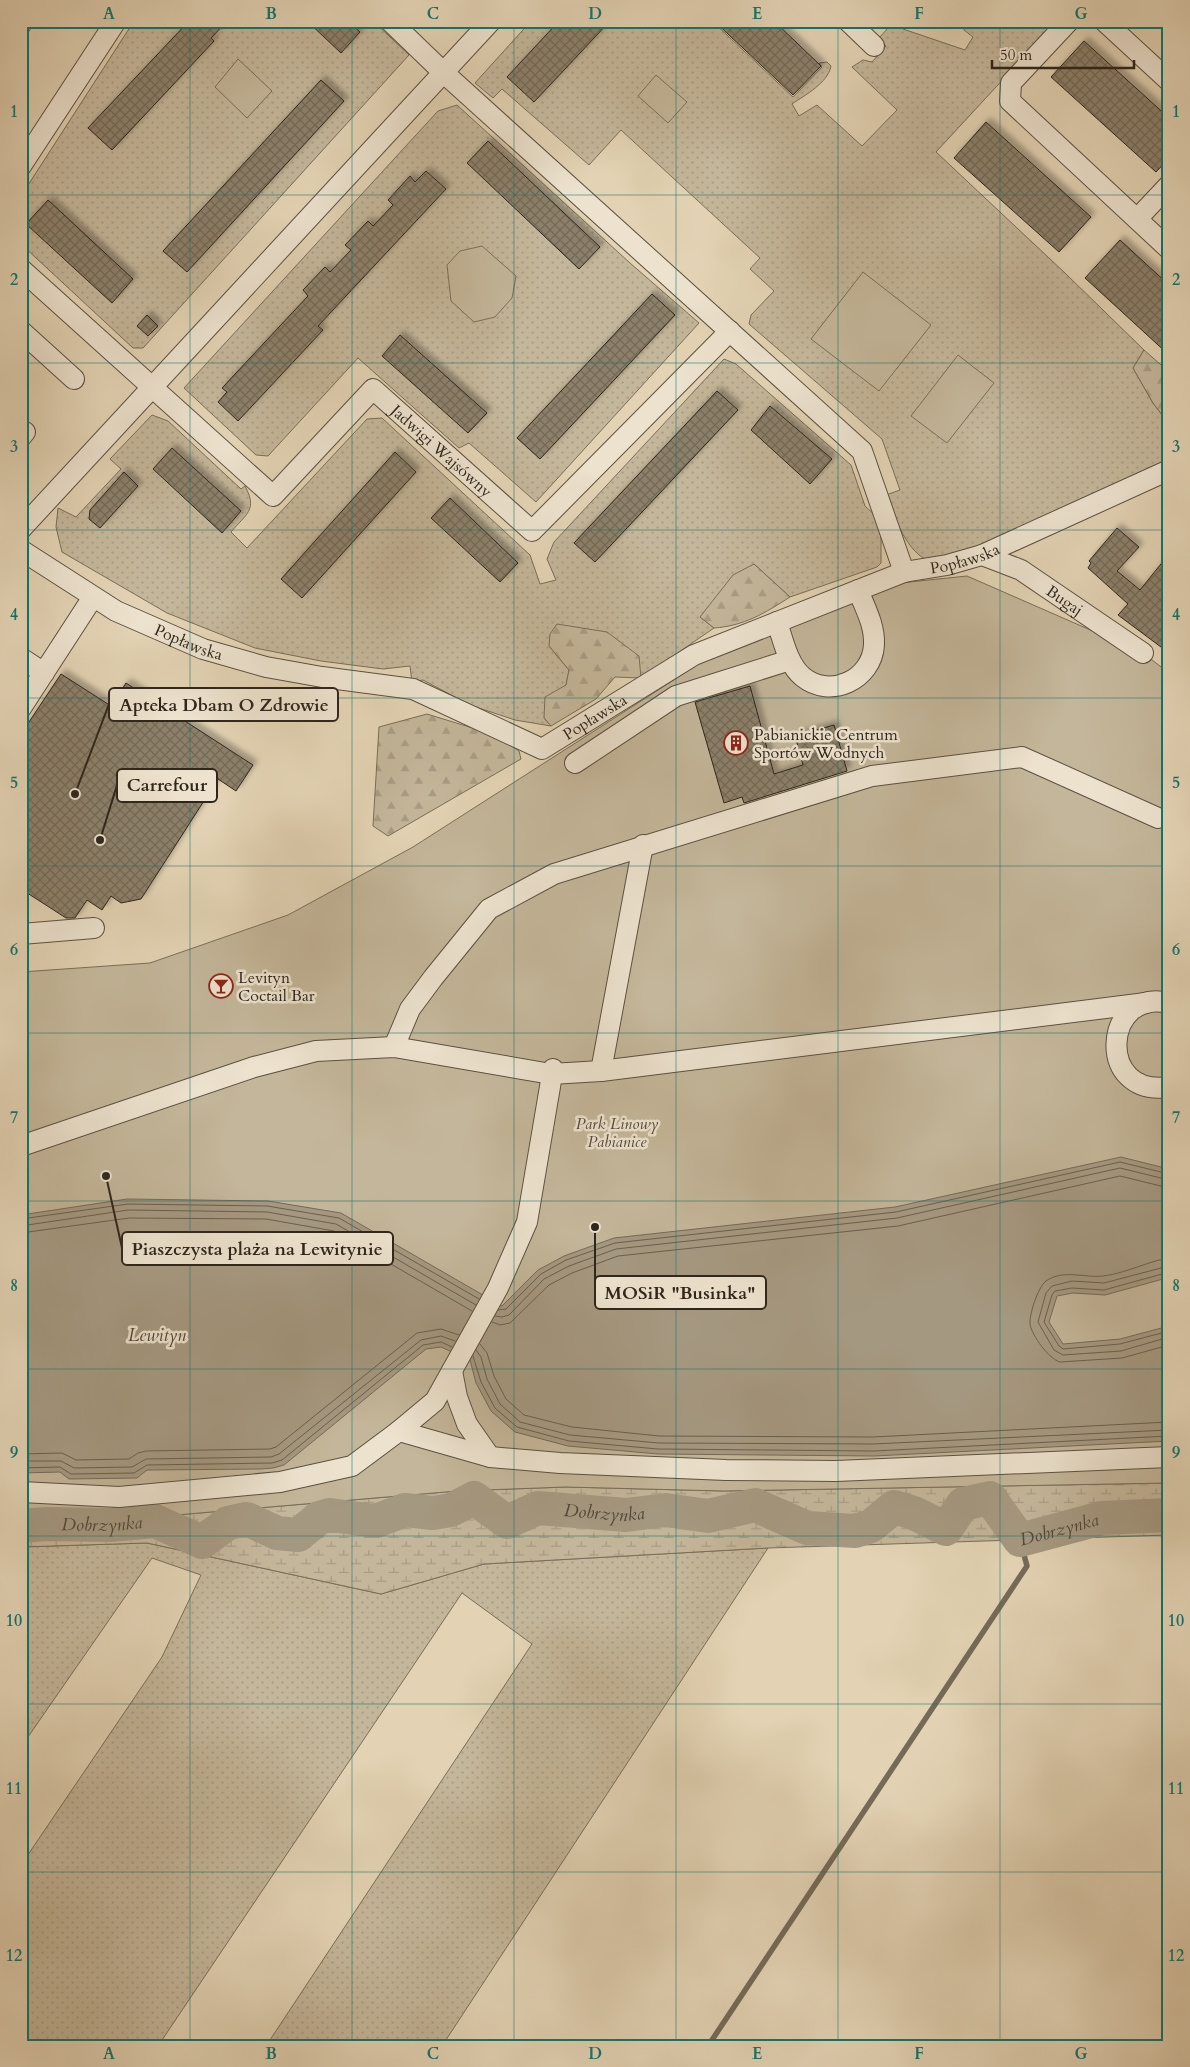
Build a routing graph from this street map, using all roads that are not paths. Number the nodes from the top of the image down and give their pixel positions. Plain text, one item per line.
1 (116, 21) edge
2 (390, 21) edge
3 (490, 21) edge
4 (848, 21) edge
5 (1069, 21) edge
6 (1104, 21) edge
7 (874, 46) dead end
8 (444, 73) junction
9 (1169, 81) edge
10 (21, 166) edge
11 (1169, 185) edge
12 (1137, 219) junction
13 (1169, 249) edge
14 (21, 269) edge
15 (21, 331) edge
16 (730, 331) junction
17 (74, 379) dead end
18 (153, 387) junction
19 (1169, 470) edge
20 (21, 529) edge
21 (21, 550) edge
22 (982, 555) junction
23 (904, 572) junction
24 (858, 590) junction
25 (93, 597) junction
26 (777, 622) junction
27 (1142, 653) dead end
28 (21, 658) edge
29 (790, 660) junction
30 (44, 674) junction
31 (21, 708) edge
32 (574, 763) dead end
33 (1158, 818) dead end
34 (643, 845) junction
35 (94, 928) dead end
36 (21, 934) edge
37 (1146, 1002) junction
38 (1169, 1002) edge
39 (394, 1047) junction
40 (552, 1071) junction
41 (601, 1071) junction
42 (1169, 1087) edge
43 (21, 1146) edge
44 (455, 1365) junction
45 (399, 1431) junction
46 (490, 1457) junction
47 (1169, 1457) edge
48 (21, 1492) edge

1 - 10 street
2 - 8 street
3 - 8 street
4 - 7 street
5 - 12 street
6 - 9 street
8 - 16 street
8 - 18 street
11 - 12 street
12 - 13 street
14 - 18 street
15 - 17 street
16 - 18 street, Jadwigi Wajsówny
16 - 23 street
18 - 20 street
19 - 22 street, Popławska
21 - 25 street, Popławska
22 - 23 street, Popławska
22 - 27 street, Bugaj
23 - 24 street, Popławska
24 - 26 street, Popławska
24 - 29 street
25 - 26 street, Popławska
25 - 30 street
26 - 29 street
28 - 30 street
29 - 32 street
30 - 31 street
33 - 34 street
34 - 39 street
34 - 41 street
35 - 36 street
37 - 38 street
37 - 41 street
37 - 42 street
39 - 40 street
39 - 43 street
40 - 41 street
40 - 44 street
44 - 45 street
44 - 46 street
45 - 46 street
45 - 48 street
46 - 47 street

